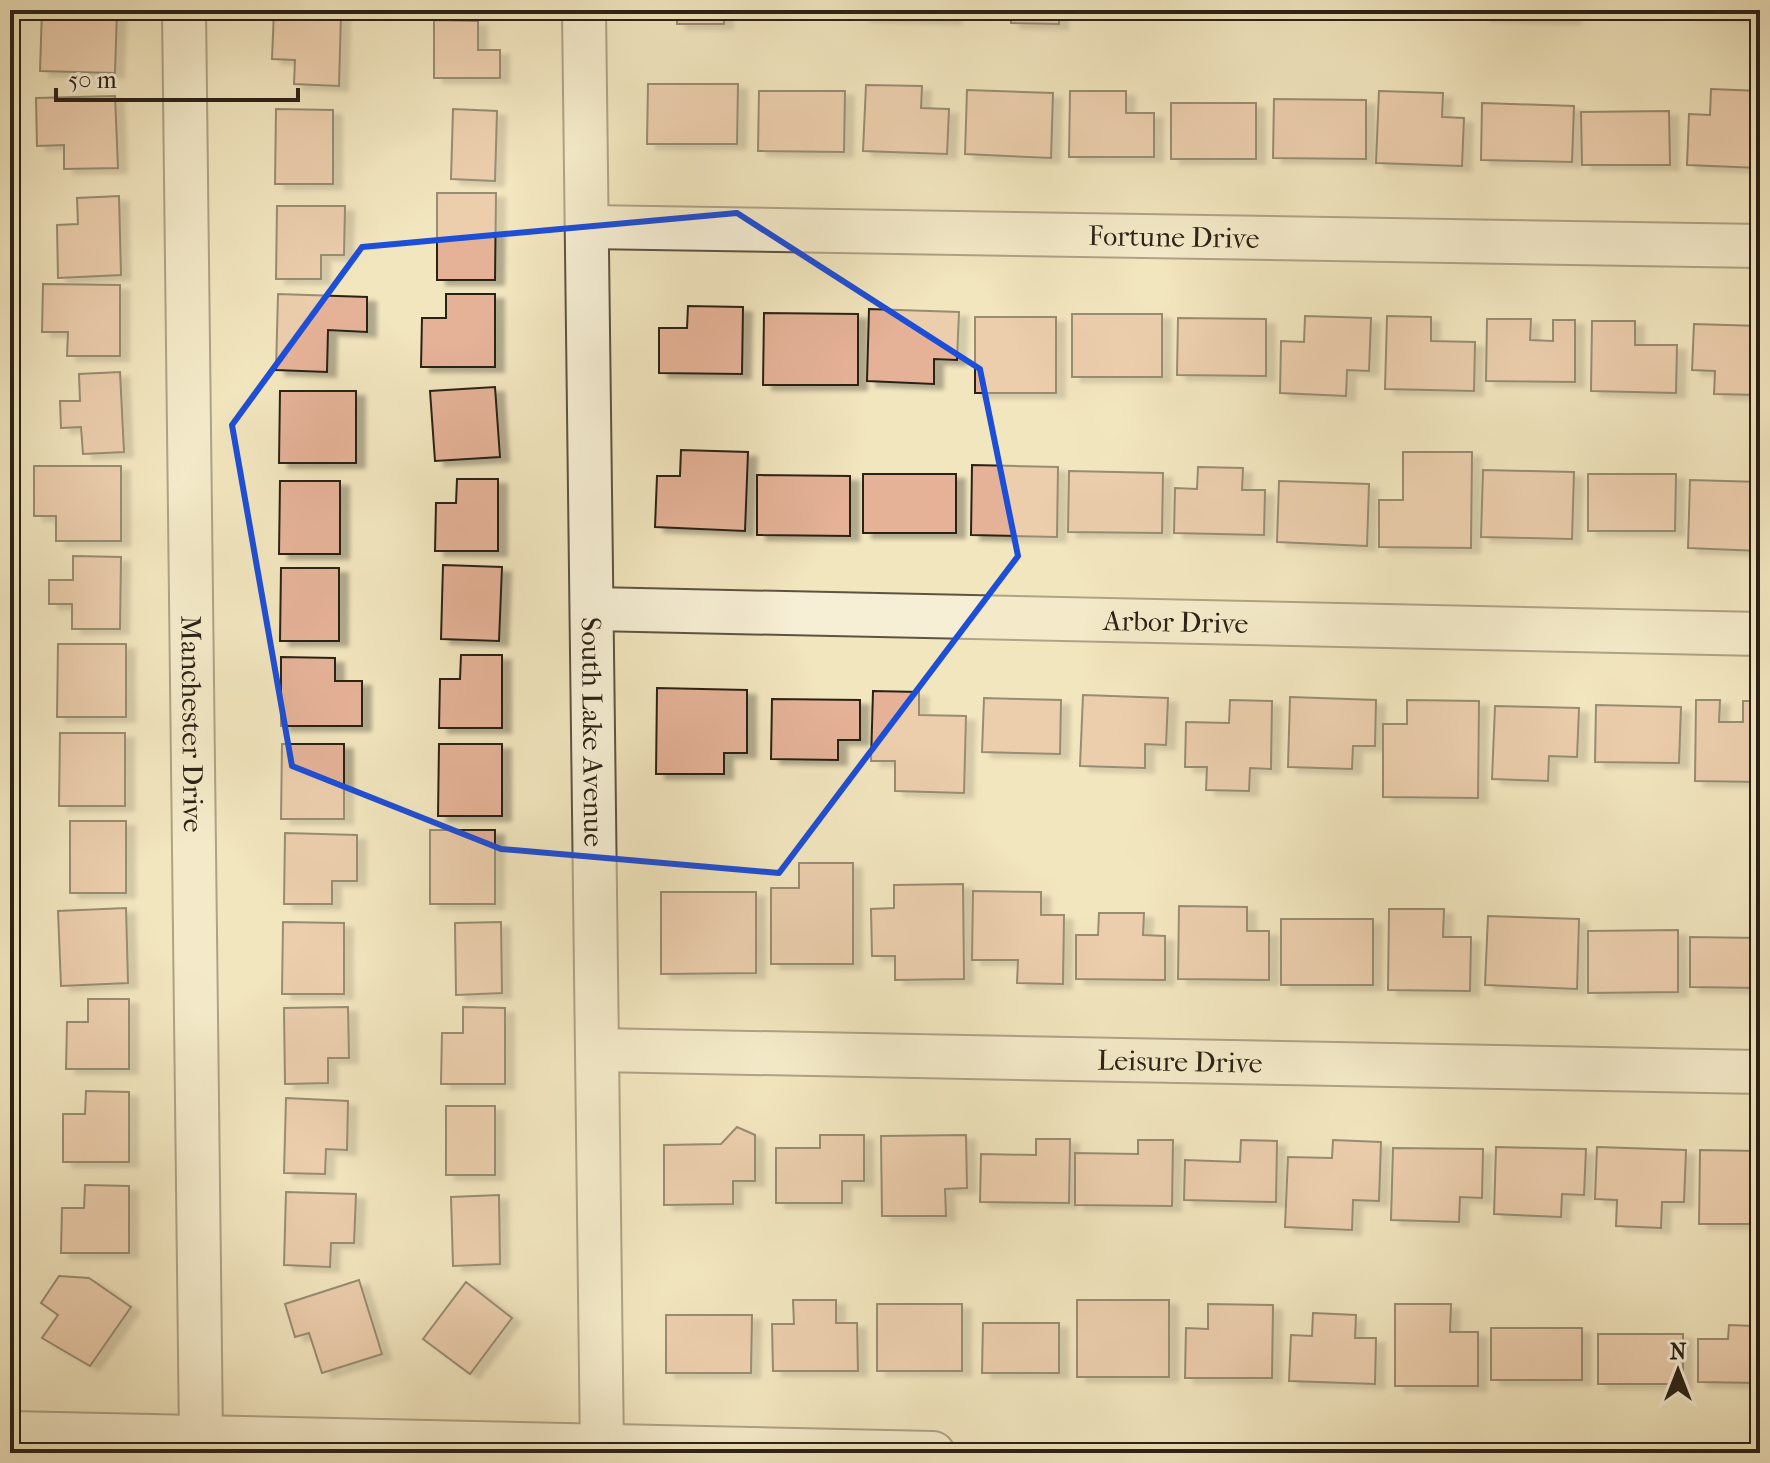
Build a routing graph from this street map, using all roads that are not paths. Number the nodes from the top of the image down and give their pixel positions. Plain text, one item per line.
1 (184, 10) edge
2 (584, 10) edge
3 (588, 227) junction
4 (1760, 246) edge
5 (594, 609) junction
6 (1760, 634) edge
7 (598, 1050) junction
8 (1760, 1072) edge
9 (10, 1433) edge
10 (201, 1437) junction
11 (602, 1450) edge
12 (933, 1453) edge

1 - 10 street, Manchester Drive
2 - 3 street, South Lake Avenue
3 - 4 street, Fortune Drive
3 - 5 street, South Lake Avenue
5 - 6 street, Arbor Drive
5 - 7 street, South Lake Avenue
7 - 8 street, Leisure Drive
7 - 11 street, South Lake Avenue
9 - 10 street
10 - 11 street
11 - 12 street

